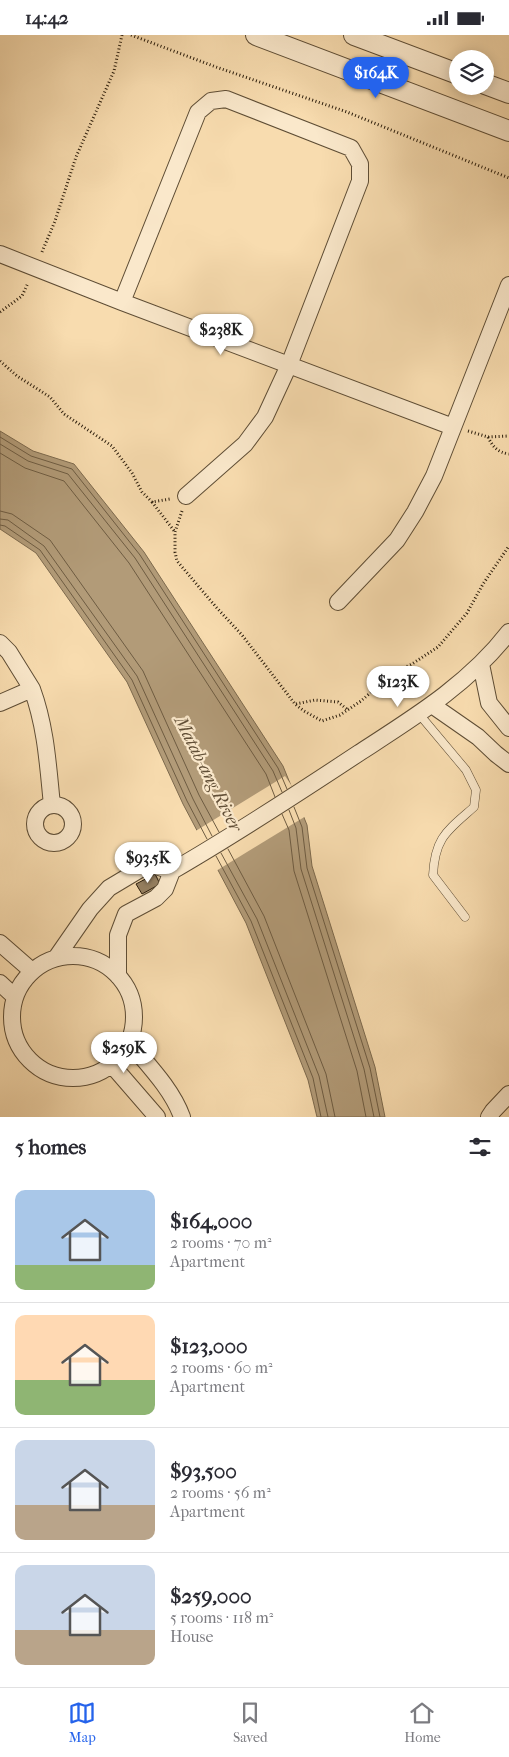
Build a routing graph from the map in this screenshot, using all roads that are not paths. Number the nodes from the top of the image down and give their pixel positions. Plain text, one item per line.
1 (256, 35) edge
2 (354, 35) edge
3 (449, 71) edge
4 (494, 87) edge
5 (509, 93) edge
6 (509, 131) edge
7 (0, 254) edge
8 (509, 285) edge
9 (122, 302) junction
10 (289, 365) junction
11 (453, 427) junction
12 (186, 497) road end
13 (338, 602) dead end
14 (509, 632) edge
15 (0, 643) edge
16 (481, 664) junction
17 (32, 689) junction
18 (0, 703) edge
19 (425, 709) junction
20 (509, 728) edge
21 (509, 764) edge
22 (52, 805) dead end
23 (172, 871) junction
24 (465, 917) dead end
25 (0, 943) edge
26 (56, 958) junction
27 (32, 971) junction
28 (118, 975) junction
29 (0, 983) edge
30 (15, 997) junction
31 (129, 1042) junction
32 (112, 1065) junction
33 (509, 1094) edge
34 (157, 1117) edge
35 (182, 1117) edge
36 (490, 1117) edge

1 - 6 street
2 - 3 street
4 - 5 street
7 - 9 street
8 - 11 street
9 - 10 street
9 - 10 street
10 - 11 street
10 - 12 street
11 - 13 street
14 - 16 street
15 - 17 street
16 - 19 street
16 - 20 street
17 - 18 street
17 - 22 street
19 - 21 street
19 - 23 street
19 - 24 lane
23 - 26 street
23 - 28 street
25 - 27 street
26 - 27 street
26 - 28 street
27 - 30 street
28 - 31 street
29 - 30 street
30 - 32 street
31 - 32 street
31 - 35 street
32 - 34 street
33 - 36 street

